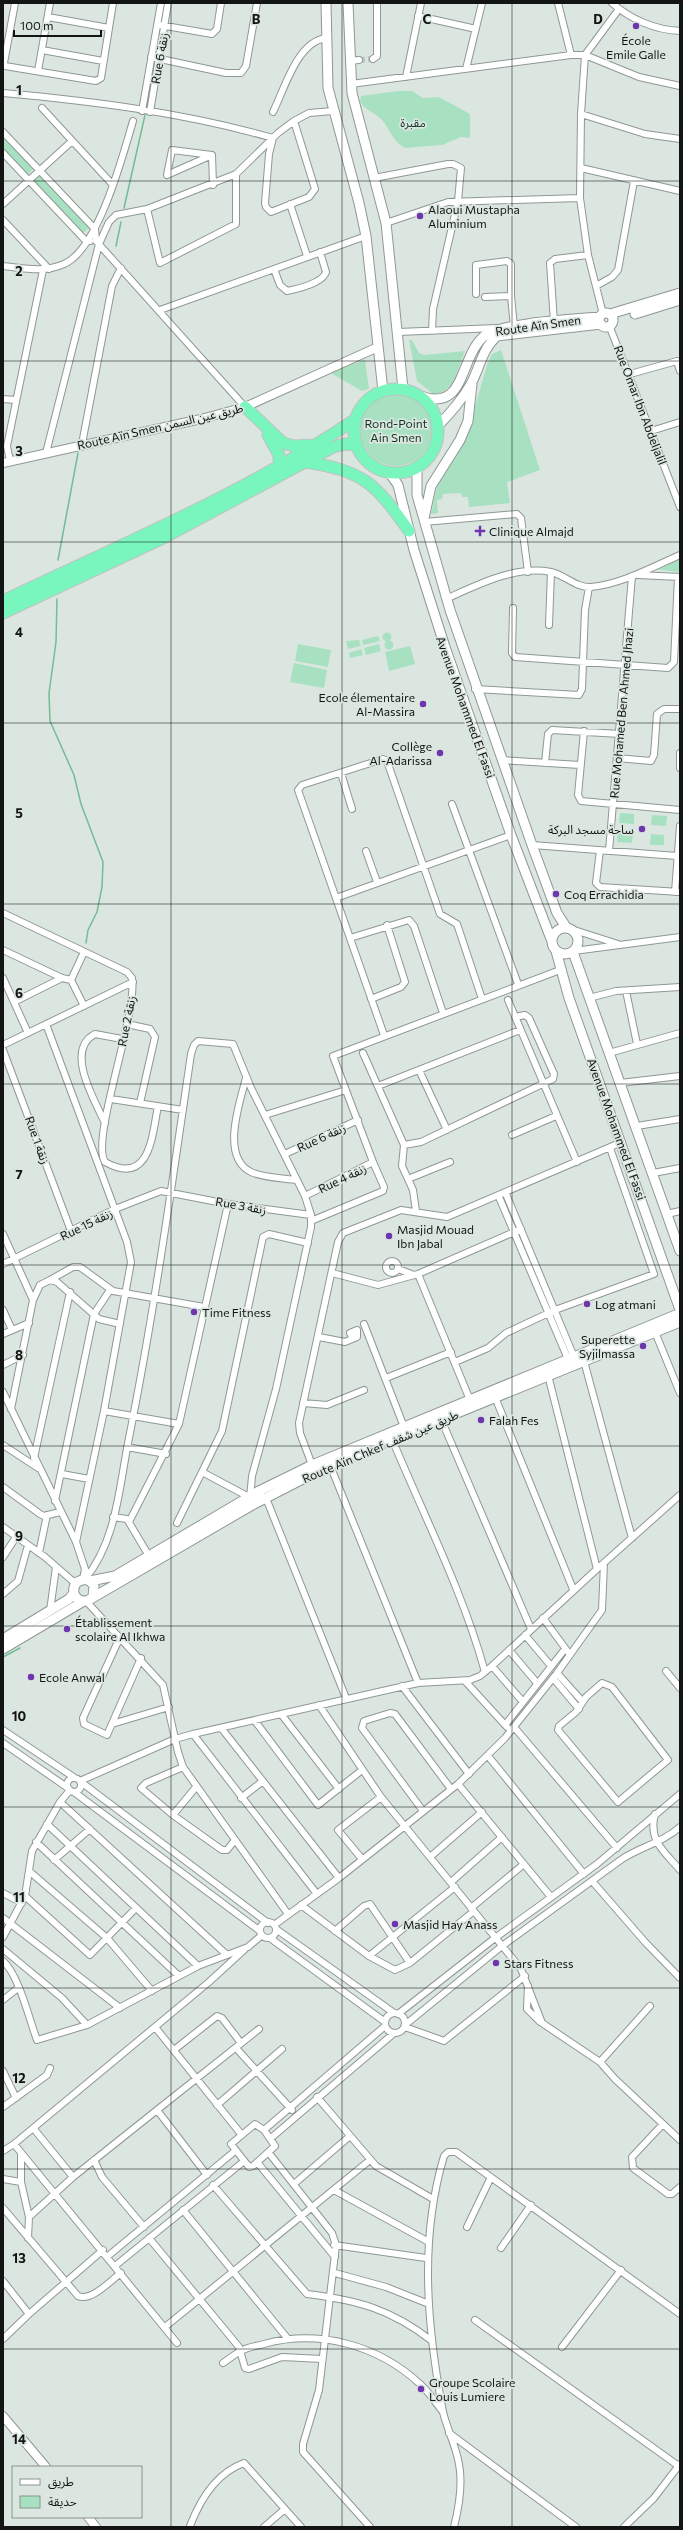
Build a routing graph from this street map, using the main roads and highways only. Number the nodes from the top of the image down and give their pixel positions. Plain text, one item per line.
1 (326, 3) edge
2 (348, 3) edge
3 (680, 293) edge
4 (680, 300) edge
5 (606, 319) junction
6 (472, 381) junction
7 (402, 390) junction
8 (383, 391) junction
9 (418, 395) junction
10 (356, 419) junction
11 (438, 426) junction
12 (316, 445) junction
13 (357, 445) junction
14 (305, 462) junction
15 (279, 465) junction
16 (417, 467) junction
17 (389, 472) junction
18 (424, 522) junction
19 (409, 531) junction
20 (3, 602) edge
21 (3, 613) edge
22 (569, 928) junction
23 (552, 939) junction
24 (556, 951) junction
25 (574, 952) junction
26 (680, 1251) edge
27 (679, 1314) edge
28 (262, 1495) junction
29 (251, 1500) junction
30 (84, 1581) junction
31 (74, 1593) junction
32 (88, 1599) junction
33 (3, 1640) edge
34 (3, 1649) edge

1 - 8 main road
2 - 7 main road
3 - 5 main road
4 - 5 main road
5 - 6 main road, Route Aïn Smen
5 - 9 main road, Route Aïn Smen
6 - 11 main road, Route Aïn Smen
6 - 18 main road
7 - 8 highway
7 - 9 highway
8 - 10 highway
9 - 11 highway
10 - 12 highway
10 - 13 highway
11 - 16 highway
12 - 15 highway
12 - 15 highway
13 - 14 highway
13 - 17 highway
14 - 19 highway
14 - 21 highway
15 - 20 highway
16 - 17 highway
16 - 18 main road, Avenue Mohammed El Fassi
17 - 19 main road, Avenue Mohammed El Fassi
18 - 22 main road, Avenue Mohammed El Fassi
19 - 23 main road, Avenue Mohammed El Fassi
22 - 23 main road
22 - 25 main road, Avenue Mohammed El Fassi
23 - 24 main road, Avenue Mohammed El Fassi
24 - 25 main road
24 - 27 main road, Avenue Mohammed El Fassi
25 - 26 main road, Avenue Mohammed El Fassi
27 - 28 main road, Route Aïn Chkef طريق عين شقف
27 - 28 main road, Route Aïn Chkef طريق عين شقف
28 - 29 main road, Route Aïn Chkef طريق عين شقف
29 - 30 main road, Route Aïn Chkef طريق عين شقف
29 - 32 main road, Route Aïn Chkef طريق عين شقف
30 - 31 main road
30 - 32 main road
31 - 32 main road
31 - 33 main road
32 - 34 main road, Route Aïn Chkef طريق عين شقف

